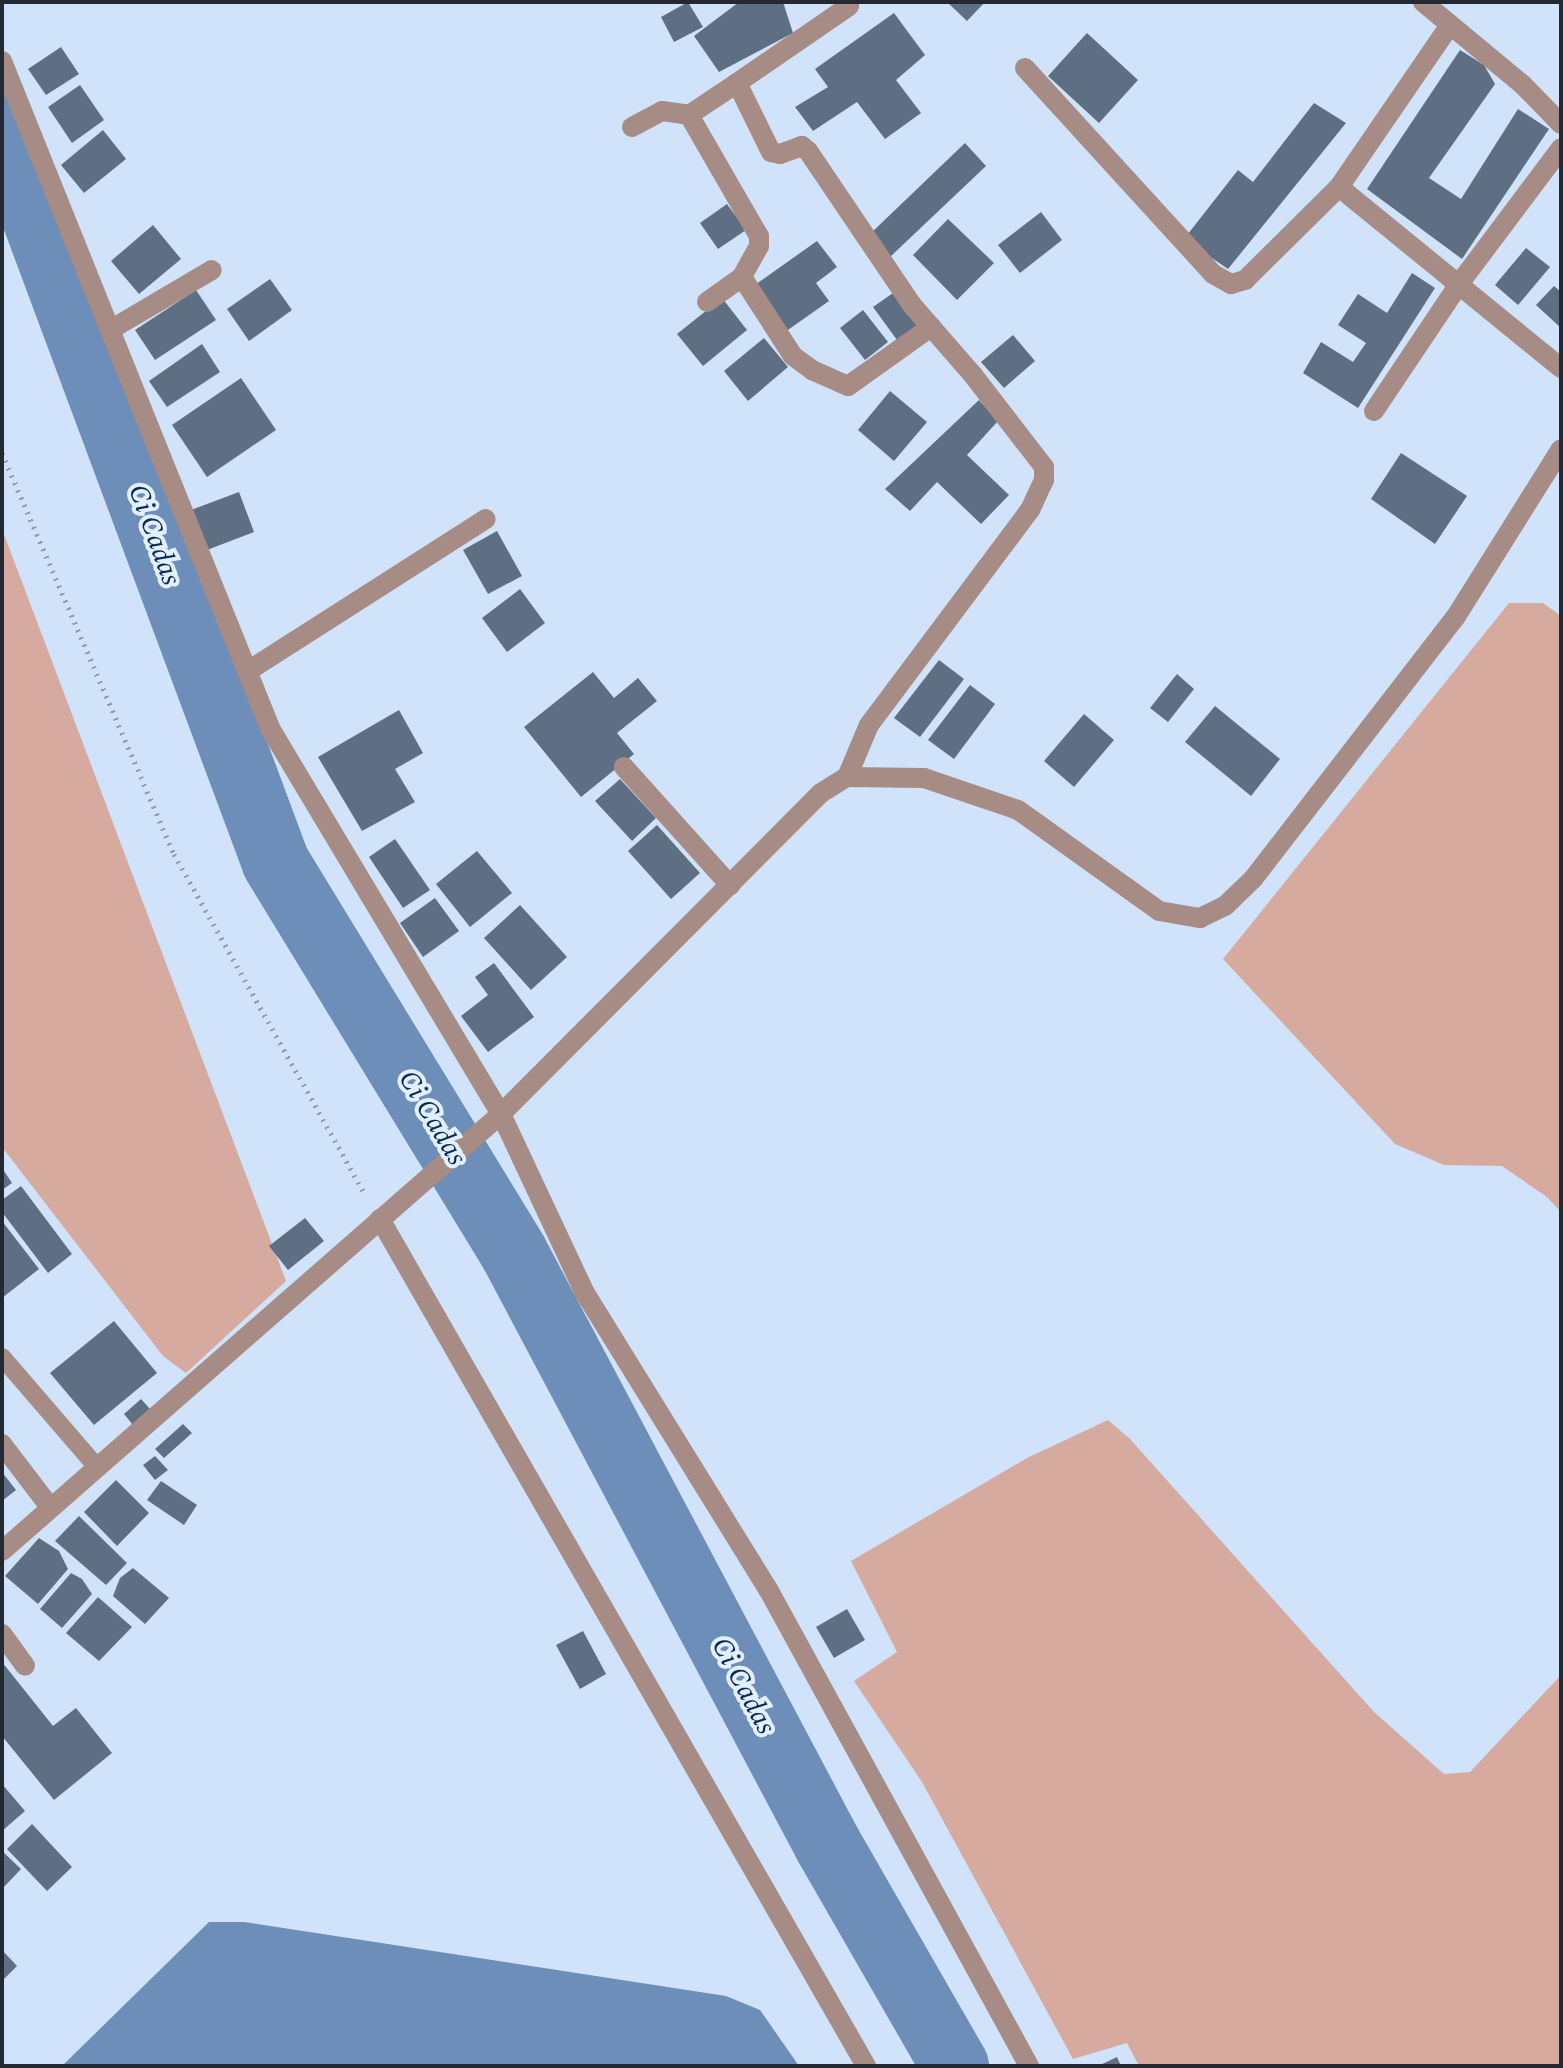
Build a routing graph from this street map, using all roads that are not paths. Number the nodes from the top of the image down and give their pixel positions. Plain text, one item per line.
1 (1423, 2) edge
2 (849, 6) dead end
3 (1450, 25) junction
4 (2, 61) edge
5 (1025, 68) dead end
6 (737, 83) junction
7 (689, 115) junction
8 (1561, 124) edge
9 (632, 127) dead end
10 (1561, 148) edge
11 (1339, 187) junction
12 (212, 270) dead end
13 (742, 277) junction
14 (1459, 284) junction
15 (707, 302) dead end
16 (931, 327) junction
17 (110, 330) junction
18 (1561, 368) edge
19 (1374, 411) dead end
20 (1561, 449) edge
21 (486, 519) dead end
22 (248, 671) junction
23 (624, 767) dead end
24 (847, 777) junction
25 (730, 885) junction
26 (501, 1114) junction
27 (385, 1214) junction
28 (2, 1357) edge
29 (2, 1444) edge
30 (97, 1467) junction
31 (50, 1507) junction
32 (2, 1551) edge
33 (2, 1634) edge
34 (25, 1666) dead end
35 (866, 2066) edge
36 (1029, 2066) edge

1 - 3 street
2 - 6 street
3 - 8 street
3 - 11 street
4 - 17 street
5 - 11 street
6 - 7 street
6 - 16 street
7 - 9 street
7 - 13 street
10 - 14 street
11 - 14 street
12 - 17 street
13 - 15 street
13 - 16 street
14 - 18 street
14 - 19 street
16 - 24 street
17 - 22 street
20 - 24 street
21 - 22 street
22 - 26 street
23 - 25 street
24 - 25 street
25 - 26 street
26 - 27 street
26 - 36 street
27 - 30 street
27 - 35 street
28 - 30 lane
29 - 31 street
30 - 31 street
31 - 32 street
33 - 34 street

